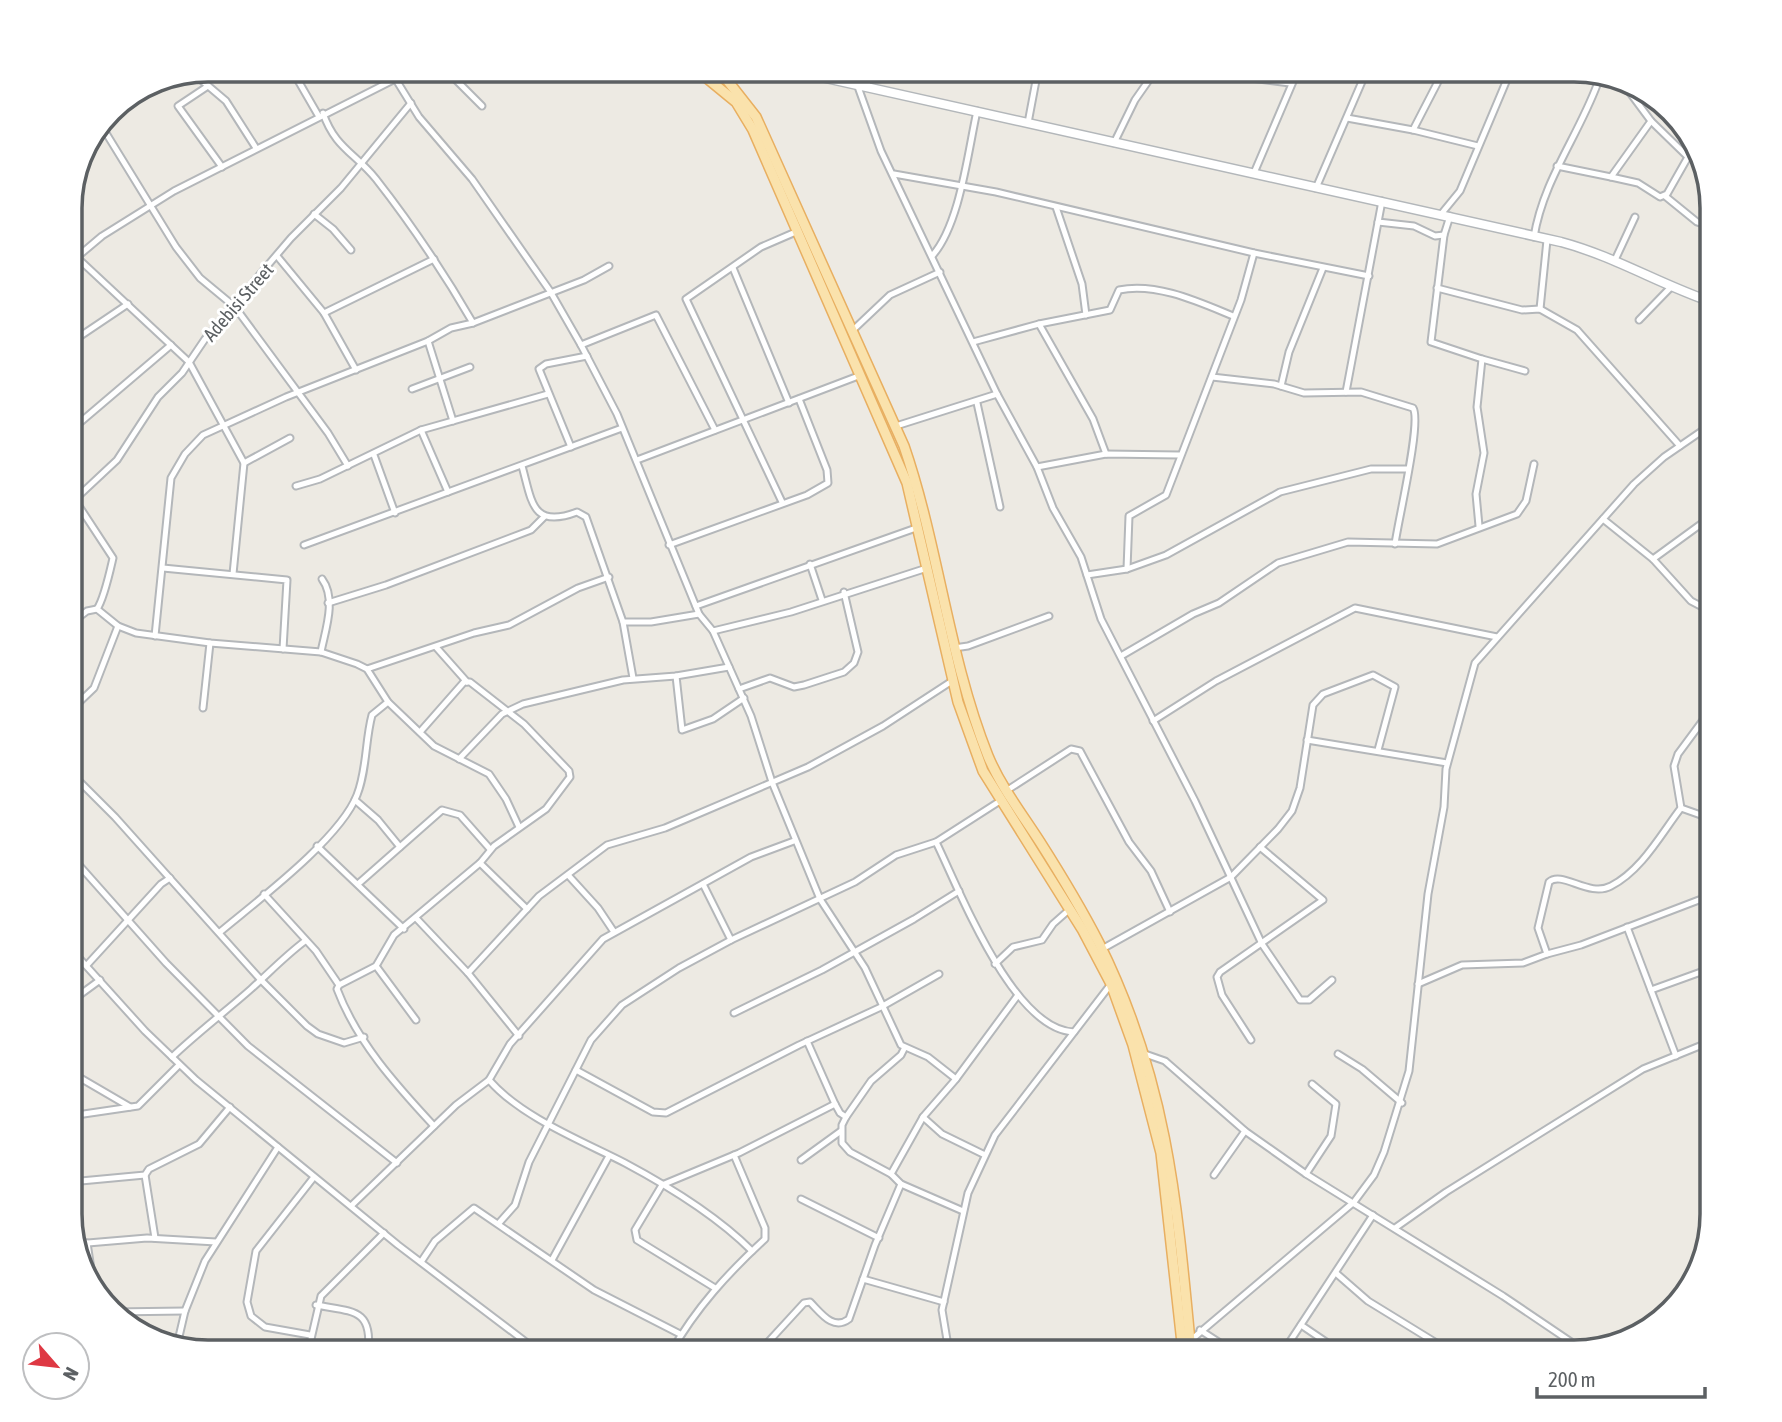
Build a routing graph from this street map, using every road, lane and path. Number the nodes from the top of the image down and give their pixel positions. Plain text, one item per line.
1 (1036, 82) edge
2 (1147, 82) edge
3 (1284, 82) edge
4 (1362, 82) edge
5 (1438, 82) edge
6 (1506, 82) edge
7 (205, 83) edge
8 (300, 83) edge
9 (388, 83) edge
10 (398, 83) edge
11 (459, 83) edge
12 (715, 83) edge
13 (729, 83) edge
14 (850, 83) edge
15 (864, 83) edge
16 (1290, 83) joint
17 (862, 85) junction
18 (1597, 85) edge
19 (208, 86) junction
20 (1633, 97) edge
21 (411, 103) junction
22 (482, 106) dead end
23 (977, 111) junction
24 (320, 114) junction
25 (1347, 118) junction
26 (1651, 121) junction
27 (1028, 123) junction
28 (1413, 130) junction
29 (106, 134) edge
30 (1113, 144) junction
31 (1478, 146) junction
32 (256, 148) junction
33 (361, 164) junction
34 (1557, 166) junction
35 (222, 167) junction
36 (1254, 173) junction
37 (893, 174) junction
38 (1611, 177) junction
39 (961, 185) junction
40 (1315, 188) junction
41 (1665, 197) junction
42 (1382, 201) junction
43 (150, 204) junction
44 (1056, 207) junction
45 (314, 214) junction
46 (1446, 215) junction
47 (1635, 218) dead end
48 (1378, 222) junction
49 (1700, 223) edge
50 (799, 232) junction
51 (1444, 235) junction
52 (1534, 237) junction
53 (1547, 240) junction
54 (351, 250) dead end
55 (83, 253) edge
56 (1254, 253) junction
57 (277, 256) junction
58 (932, 256) junction
59 (434, 259) junction
60 (1615, 260) junction
61 (83, 262) edge
62 (609, 266) dead end
63 (733, 268) junction
64 (1323, 268) junction
65 (940, 272) junction
66 (1369, 276) junction
67 (1671, 287) junction
68 (1437, 288) junction
69 (550, 291) junction
70 (1700, 298) edge
71 (128, 304) junction
72 (235, 307) junction
73 (1539, 309) junction
74 (324, 313) junction
75 (1086, 315) junction
76 (1233, 316) junction
77 (1639, 320) dead end
78 (472, 323) junction
79 (1040, 324) junction
80 (853, 330) junction
81 (83, 334) edge
82 (428, 341) junction
83 (973, 342) junction
84 (171, 345) junction
85 (581, 345) junction
86 (587, 356) junction
87 (1482, 359) junction
88 (189, 362) junction
89 (470, 367) dead end
90 (356, 370) junction
91 (1525, 371) dead end
92 (861, 375) junction
93 (1212, 377) junction
94 (440, 379) junction
95 (1281, 386) junction
96 (412, 389) dead end
97 (1346, 392) junction
98 (298, 393) junction
99 (548, 394) junction
100 (997, 394) junction
101 (799, 399) junction
102 (789, 402) junction
103 (977, 402) junction
104 (83, 420) edge
105 (453, 421) junction
106 (742, 421) junction
107 (896, 425) junction
108 (226, 426) junction
109 (622, 428) junction
110 (422, 430) junction
111 (715, 430) junction
112 (1700, 432) edge
113 (290, 438) dead end
114 (1679, 446) junction
115 (571, 447) junction
116 (1106, 454) junction
117 (374, 455) junction
118 (1179, 455) junction
119 (637, 460) junction
120 (244, 463) junction
121 (1534, 464) dead end
122 (348, 466) junction
123 (522, 466) junction
124 (1037, 467) junction
125 (1408, 469) junction
126 (296, 486) dead end
127 (83, 492) edge
128 (448, 492) junction
129 (782, 502) junction
130 (1000, 507) dead end
131 (394, 513) junction
132 (83, 516) edge
133 (544, 517) junction
134 (1602, 519) junction
135 (1700, 525) edge
136 (1479, 526) junction
137 (916, 528) junction
138 (1395, 544) junction
139 (304, 545) dead end
140 (669, 545) junction
141 (1653, 559) junction
142 (810, 564) junction
143 (163, 568) junction
144 (927, 568) junction
145 (1127, 569) junction
146 (233, 574) junction
147 (1087, 576) junction
148 (609, 578) junction
149 (322, 579) dead end
150 (844, 592) junction
151 (822, 600) junction
152 (328, 603) junction
153 (1700, 604) edge
154 (696, 606) junction
155 (97, 609) junction
156 (83, 614) edge
157 (699, 614) junction
158 (1049, 616) dead end
159 (623, 622) junction
160 (118, 625) junction
161 (713, 631) junction
162 (156, 636) junction
163 (1497, 637) junction
164 (210, 643) junction
165 (436, 647) junction
166 (954, 648) junction
167 (283, 649) junction
168 (321, 652) junction
169 (1121, 656) junction
170 (729, 667) junction
171 (367, 669) junction
172 (676, 676) junction
173 (633, 678) junction
174 (952, 681) junction
175 (467, 682) junction
176 (739, 689) junction
177 (83, 698) edge
178 (744, 698) junction
179 (388, 702) junction
180 (203, 708) dead end
181 (507, 710) junction
182 (1153, 721) junction
183 (1700, 724) edge
184 (420, 732) junction
185 (1307, 740) junction
186 (1378, 750) junction
187 (459, 759) junction
188 (1447, 763) junction
189 (772, 782) junction
190 (83, 786) edge
191 (1006, 791) junction
192 (355, 800) junction
193 (1000, 801) junction
194 (1681, 808) junction
195 (1700, 815) edge
196 (519, 827) junction
197 (794, 841) junction
198 (936, 842) junction
199 (317, 846) junction
200 (400, 847) junction
201 (1260, 848) junction
202 (490, 849) junction
203 (480, 863) junction
204 (83, 869) edge
205 (568, 875) junction
206 (1231, 877) junction
207 (170, 878) junction
208 (358, 884) junction
209 (703, 884) junction
210 (959, 891) junction
211 (264, 894) junction
212 (820, 899) junction
213 (1700, 900) edge
214 (527, 909) junction
215 (1070, 909) junction
216 (1170, 912) junction
217 (416, 918) junction
218 (130, 920) junction
219 (1627, 927) junction
220 (404, 929) junction
221 (614, 932) junction
222 (220, 933) junction
223 (731, 940) junction
224 (305, 942) junction
225 (1262, 944) junction
226 (1102, 949) junction
227 (852, 952) junction
228 (1547, 954) junction
229 (83, 961) edge
230 (995, 964) junction
231 (87, 965) junction
232 (376, 966) junction
233 (1700, 972) edge
234 (468, 973) junction
235 (939, 974) dead end
236 (1332, 979) dead end
237 (100, 980) junction
238 (261, 980) junction
239 (1111, 984) junction
240 (1418, 984) junction
241 (339, 985) junction
242 (1651, 990) junction
243 (83, 992) edge
244 (1018, 995) junction
245 (881, 1007) junction
246 (734, 1013) dead end
247 (218, 1017) junction
248 (416, 1020) dead end
249 (1074, 1032) junction
250 (364, 1037) junction
251 (519, 1037) junction
252 (1251, 1040) dead end
253 (807, 1041) junction
254 (1700, 1046) edge
255 (904, 1048) junction
256 (1145, 1054) junction
257 (1338, 1054) dead end
258 (1676, 1056) junction
259 (172, 1057) junction
260 (179, 1065) junction
261 (576, 1070) junction
262 (956, 1079) junction
263 (83, 1080) edge
264 (489, 1080) junction
265 (1312, 1084) dead end
266 (1402, 1103) junction
267 (835, 1104) junction
268 (130, 1107) junction
269 (230, 1107) junction
270 (83, 1114) edge
271 (846, 1117) junction
272 (923, 1117) junction
273 (550, 1125) junction
274 (434, 1126) junction
275 (841, 1131) junction
276 (1245, 1131) junction
277 (278, 1146) junction
278 (734, 1155) junction
279 (985, 1155) junction
280 (609, 1156) junction
281 (800, 1160) dead end
282 (397, 1163) junction
283 (891, 1174) junction
284 (1306, 1174) junction
285 (145, 1175) junction
286 (1214, 1175) dead end
287 (314, 1177) junction
288 (83, 1181) edge
289 (901, 1184) junction
290 (662, 1185) junction
291 (801, 1199) dead end
292 (1353, 1202) junction
293 (351, 1206) junction
294 (963, 1211) junction
295 (1373, 1215) junction
296 (499, 1223) junction
297 (1395, 1228) junction
298 (384, 1233) junction
299 (155, 1238) junction
300 (879, 1238) junction
301 (216, 1242) junction
302 (87, 1243) joint
303 (752, 1251) junction
304 (88, 1252) edge
305 (552, 1260) junction
306 (421, 1262) junction
307 (1337, 1274) junction
308 (863, 1279) junction
309 (715, 1288) junction
310 (944, 1302) junction
311 (316, 1305) junction
312 (185, 1311) junction
313 (128, 1312) edge
314 (1301, 1325) junction
315 (1200, 1330) junction
316 (680, 1334) junction
317 (310, 1335) junction
318 (179, 1336) edge
319 (309, 1340) edge
320 (369, 1340) edge
321 (523, 1340) edge
322 (677, 1340) edge
323 (770, 1340) edge
324 (948, 1340) edge
325 (1182, 1340) edge
326 (1190, 1340) edge
327 (1191, 1340) edge
328 (1215, 1340) edge
329 (1291, 1340) edge
330 (1323, 1340) edge
331 (1431, 1340) edge
332 (1568, 1340) edge

1 - 27 street
2 - 30 street
3 - 16 street
4 - 25 street
5 - 28 street
6 - 31 street
7 - 19 street
8 - 24 street
9 - 24 street
10 - 21 street
11 - 22 street
12 - 50 main road
13 - 80 main road
14 - 17 street
15 - 17 street
16 - 36 street
17 - 23 street
17 - 37 street
18 - 34 street
19 - 32 street
19 - 35 street
20 - 26 street
21 - 33 street, Adebisi Street
21 - 69 street
23 - 27 street
23 - 39 street
24 - 32 street
24 - 33 street
25 - 28 street
25 - 40 street
26 - 38 street
26 - 41 street
27 - 30 street
28 - 31 street
29 - 43 street
30 - 36 street
31 - 46 street
32 - 35 street
33 - 45 street, Adebisi Street
33 - 59 street
34 - 38 street
34 - 52 street
35 - 43 street
36 - 40 street
37 - 39 street
37 - 58 street
38 - 41 street
39 - 44 street
39 - 58 street
40 - 42 street
41 - 49 street
42 - 46 street
42 - 48 street
43 - 55 street
43 - 72 street
44 - 56 street
44 - 75 street
45 - 54 street
45 - 57 street, Adebisi Street
46 - 51 street
46 - 52 street
47 - 60 street
48 - 51 street
48 - 66 street
50 - 63 street
50 - 92 main road
51 - 68 street
52 - 53 street
53 - 60 street
53 - 73 street
56 - 64 street
56 - 76 street
57 - 72 street, Adebisi Street
57 - 74 street
58 - 65 street
59 - 74 street
59 - 78 street
60 - 67 street
61 - 71 street
62 - 69 street
63 - 102 street
63 - 106 street
64 - 66 street
64 - 95 street
65 - 80 street
65 - 83 street
66 - 97 street
67 - 70 street
67 - 77 street
68 - 73 street
68 - 87 street
69 - 78 street
69 - 85 street
71 - 81 street
71 - 84 street
72 - 88 street, Adebisi Street
72 - 98 street
73 - 114 street
74 - 90 street
75 - 76 street
75 - 79 street
76 - 93 street
78 - 82 street
79 - 83 street
79 - 116 street
80 - 107 main road
82 - 90 street
82 - 94 street
83 - 100 street
84 - 88 street
84 - 104 street
85 - 86 street
85 - 111 street
86 - 99 street
86 - 109 street
87 - 91 street
87 - 136 street
88 - 108 street
88 - 127 street, Adebisi Street
89 - 94 street
90 - 98 street
92 - 101 street
92 - 137 main road
93 - 95 street
93 - 118 street
94 - 96 street
94 - 105 street
95 - 97 street
97 - 125 street
98 - 108 street
98 - 122 street
99 - 105 street
99 - 115 street
100 - 103 street
100 - 124 street
101 - 102 street
101 - 129 street
102 - 106 street
103 - 107 street
103 - 130 street
105 - 110 street
106 - 111 street
106 - 129 street
107 - 166 main road
108 - 120 street
108 - 143 street
109 - 115 street
109 - 119 street
110 - 117 street
110 - 128 street
111 - 119 street
112 - 114 street
113 - 120 street
114 - 134 street
115 - 123 street
116 - 118 street
116 - 124 street
117 - 122 street
117 - 131 street
118 - 145 street
119 - 140 street
120 - 146 street
121 - 136 street
122 - 126 street
123 - 128 street
123 - 133 street
124 - 147 street
125 - 138 street
125 - 145 street
128 - 131 street
129 - 140 street
131 - 139 street
132 - 155 street
133 - 148 street
133 - 152 street
134 - 141 street
134 - 163 street
135 - 141 street
136 - 138 street
137 - 142 street
137 - 144 main road
138 - 169 street
140 - 154 street
141 - 153 street
142 - 151 street
142 - 154 street
143 - 146 street
143 - 162 street
144 - 150 street
144 - 174 main road
145 - 147 street
146 - 167 street
147 - 169 street
148 - 159 street
148 - 165 street
149 - 152 street
150 - 151 street
150 - 176 street
151 - 161 street
152 - 168 street
154 - 157 street
155 - 156 street
155 - 160 street
157 - 159 street
157 - 161 street
158 - 166 street
159 - 173 street
160 - 162 street
160 - 177 street
161 - 170 street
162 - 164 street
163 - 182 street
163 - 188 street
164 - 167 street
164 - 180 street
165 - 171 street
165 - 175 street
166 - 191 main road
167 - 168 street
168 - 171 street
169 - 182 street
170 - 172 street
170 - 176 street
171 - 179 street
172 - 173 street
172 - 178 street
173 - 181 street
174 - 189 street
174 - 193 main road
175 - 181 street
175 - 184 street
176 - 178 street
178 - 189 street
179 - 184 street
179 - 192 street
181 - 187 street
181 - 196 street
182 - 206 street
183 - 194 street
184 - 187 street
185 - 186 street
185 - 186 street
185 - 201 street
186 - 188 street
187 - 196 street
188 - 240 street
189 - 197 street
189 - 205 street
190 - 207 street
191 - 216 street
191 - 226 main road
192 - 199 street
192 - 200 street
193 - 198 street
193 - 215 main road
194 - 195 street
194 - 228 street
196 - 202 street
197 - 209 street
197 - 212 street
198 - 210 street
198 - 212 street
199 - 208 street
199 - 211 street
200 - 202 street
200 - 208 street
201 - 206 street
201 - 225 street
202 - 203 street
203 - 214 street
203 - 217 street
204 - 218 street
205 - 214 street
205 - 221 street
206 - 216 street
206 - 225 street
207 - 218 street
207 - 222 street
208 - 220 street
209 - 221 street
209 - 223 street
210 - 227 street
210 - 230 street
211 - 222 street
211 - 224 street
212 - 223 street
212 - 227 street
213 - 219 street
214 - 234 street
215 - 230 street
215 - 239 main road
216 - 226 street
217 - 220 street
217 - 234 street
218 - 231 street
218 - 247 street
219 - 228 street
219 - 242 street
220 - 232 street
221 - 251 street
222 - 238 street
223 - 261 street
224 - 238 street
224 - 241 street
225 - 236 street
225 - 252 street
226 - 256 main road
227 - 245 street
227 - 246 street
228 - 240 street
229 - 231 street
230 - 244 street
231 - 237 street
232 - 241 street
232 - 248 street
233 - 242 street
234 - 251 street
235 - 245 street
237 - 243 street
237 - 259 street
238 - 247 street
238 - 250 street
239 - 249 street
239 - 325 main road
240 - 266 street
241 - 250 street
242 - 258 street
244 - 249 street
244 - 262 street
245 - 253 street
245 - 255 street
247 - 259 street
247 - 282 street
249 - 279 street
250 - 274 street
251 - 264 street
253 - 261 street
253 - 267 street
254 - 258 street
255 - 262 street
255 - 271 street
256 - 276 street
256 - 326 main road
257 - 266 street
258 - 297 street
259 - 260 street
260 - 268 street
260 - 269 street
261 - 273 street
262 - 272 street
263 - 268 street
264 - 273 street
264 - 274 street
265 - 284 street
266 - 292 street
267 - 271 street
267 - 278 street
268 - 270 street
269 - 277 street
269 - 285 street
271 - 275 street
272 - 279 street
272 - 283 street
273 - 280 street
273 - 296 street
274 - 282 street
275 - 281 street
275 - 283 street
276 - 284 street
276 - 286 street
277 - 287 street
277 - 301 street
278 - 290 street
278 - 303 street
279 - 294 street
280 - 290 street
280 - 305 street
282 - 293 street
283 - 289 street
284 - 292 street
285 - 288 street
285 - 299 street
287 - 293 street
287 - 317 street
289 - 294 street
289 - 300 street
290 - 303 street
290 - 309 street
291 - 300 street
292 - 295 street
292 - 315 street
293 - 298 street
294 - 310 street
295 - 297 street
295 - 307 street
296 - 305 street
296 - 306 street
297 - 332 street
298 - 306 street
298 - 311 street
299 - 301 street
299 - 302 street
300 - 308 street
301 - 312 street
302 - 304 street
303 - 309 street
305 - 316 street
306 - 321 street
307 - 314 street
307 - 331 street
308 - 310 street
308 - 323 street
309 - 316 street
310 - 324 street
311 - 317 street
311 - 320 street
312 - 313 street
312 - 318 street
314 - 329 street
314 - 330 street
315 - 327 street
315 - 328 street
316 - 322 street
317 - 319 street

